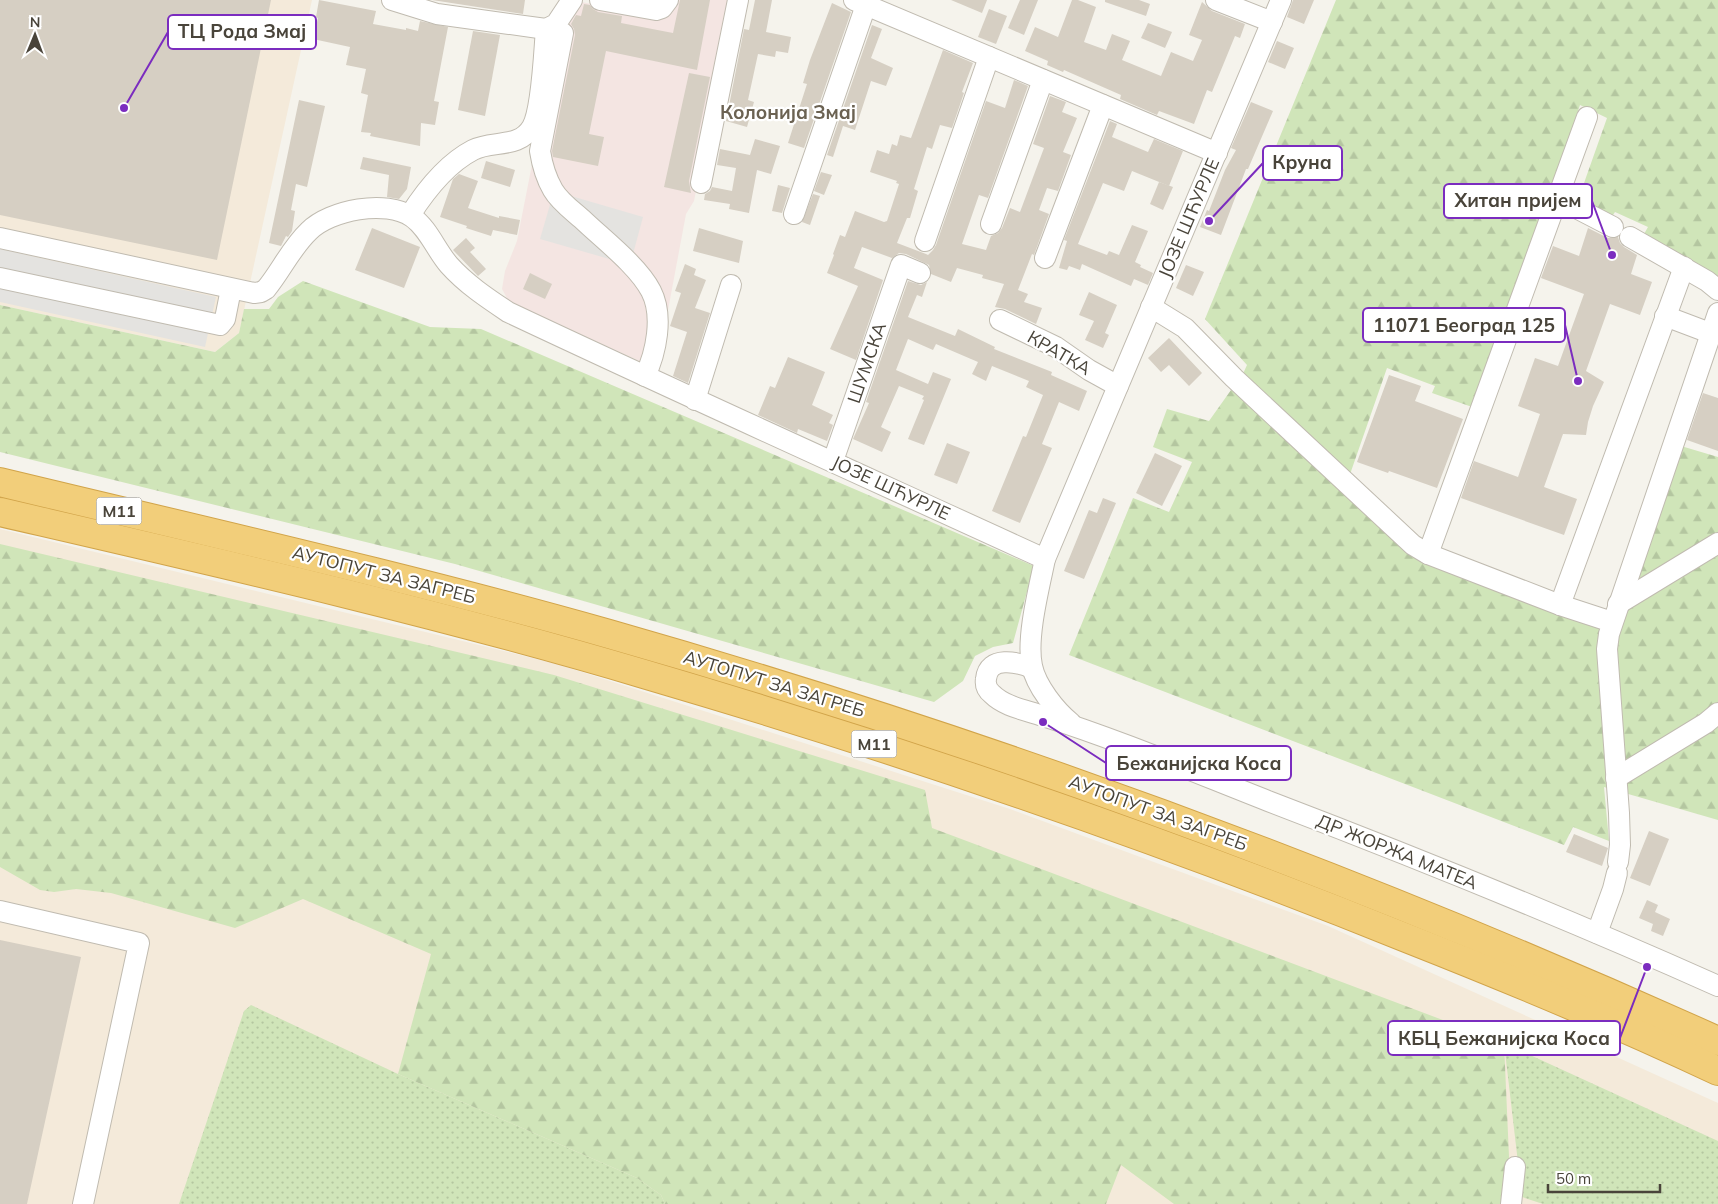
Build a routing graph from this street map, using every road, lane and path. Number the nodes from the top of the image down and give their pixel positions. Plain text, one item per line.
1 (392, 0) edge
2 (572, 0) edge
3 (600, 0) edge
4 (668, 0) edge
5 (738, 0) edge
6 (1216, 0) edge
7 (1282, 0) edge
8 (860, 2) edge
9 (1272, 22) junction
10 (555, 31) junction
11 (989, 57) junction
12 (1043, 80) junction
13 (1103, 105) junction
14 (1587, 117) dead end
15 (1217, 153) junction
16 (701, 183) dead end
17 (1557, 198) junction
18 (794, 214) dead end
19 (410, 215) junction
20 (991, 224) dead end
21 (1613, 227) dead end
22 (1630, 237) dead end
23 (0, 238) edge
24 (925, 241) dead end
25 (1045, 258) dead end
26 (1684, 267) junction
27 (920, 273) dead end
28 (0, 278) edge
29 (731, 285) dead end
30 (231, 288) junction
31 (1718, 290) edge
32 (1151, 307) junction
33 (1718, 313) edge
34 (1665, 316) junction
35 (1000, 320) dead end
36 (1710, 333) junction
37 (645, 376) junction
38 (1118, 386) junction
39 (695, 400) junction
40 (833, 461) junction
41 (0, 482) edge
42 (0, 512) edge
43 (1718, 543) edge
44 (1428, 554) junction
45 (1045, 559) junction
46 (1560, 605) junction
47 (1615, 613) junction
48 (1032, 668) junction
49 (1718, 713) edge
50 (1074, 725) junction
51 (1616, 778) junction
52 (0, 911) edge
53 (1598, 933) junction
54 (1718, 986) edge
55 (1718, 1041) edge
56 (1718, 1071) edge
57 (1514, 1167) dead end
58 (1513, 1203) edge
59 (83, 1204) edge

1 - 10 street
2 - 10 street
3 - 4 street
5 - 16 street
6 - 9 street
7 - 9 street, ЈОЗЕ ШЋУРЛЕ
8 - 11 street
8 - 18 street
9 - 15 street, ЈОЗЕ ШЋУРЛЕ
10 - 19 street
10 - 37 street
11 - 12 street
11 - 24 street
12 - 13 street
12 - 20 street
13 - 15 street
13 - 25 street
14 - 17 street
15 - 32 street, ЈОЗЕ ШЋУРЛЕ
17 - 21 street
17 - 44 street
19 - 30 street
19 - 37 street, ЈОЗЕ ШЋУРЛЕ
22 - 26 street
23 - 30 street
26 - 31 street
26 - 34 street
27 - 40 street, ШУМСКА
28 - 30 street
29 - 39 street
32 - 38 street, ЈОЗЕ ШЋУРЛЕ
32 - 44 street
33 - 36 street
34 - 36 street
34 - 46 street
35 - 38 street, КРАТКА
36 - 47 street
37 - 39 street, ЈОЗЕ ШЋУРЛЕ
38 - 45 street, ЈОЗЕ ШЋУРЛЕ
39 - 40 street, ЈОЗЕ ШЋУРЛЕ
40 - 45 street, ЈОЗЕ ШЋУРЛЕ
41 - 55 highway, АУТОПУТ ЗА ЗАГРЕБ / M11
42 - 56 highway, АУТОПУТ ЗА ЗАГРЕБ / M11
43 - 47 street
44 - 46 street
45 - 48 street
46 - 47 street
47 - 51 street
48 - 50 street
48 - 50 street, ДР ЖОРЖА МАТЕА
49 - 51 street
50 - 53 street, ДР ЖОРЖА МАТЕА
51 - 53 street
52 - 59 street
53 - 54 street, ДР ЖОРЖА МАТЕА
57 - 58 street

